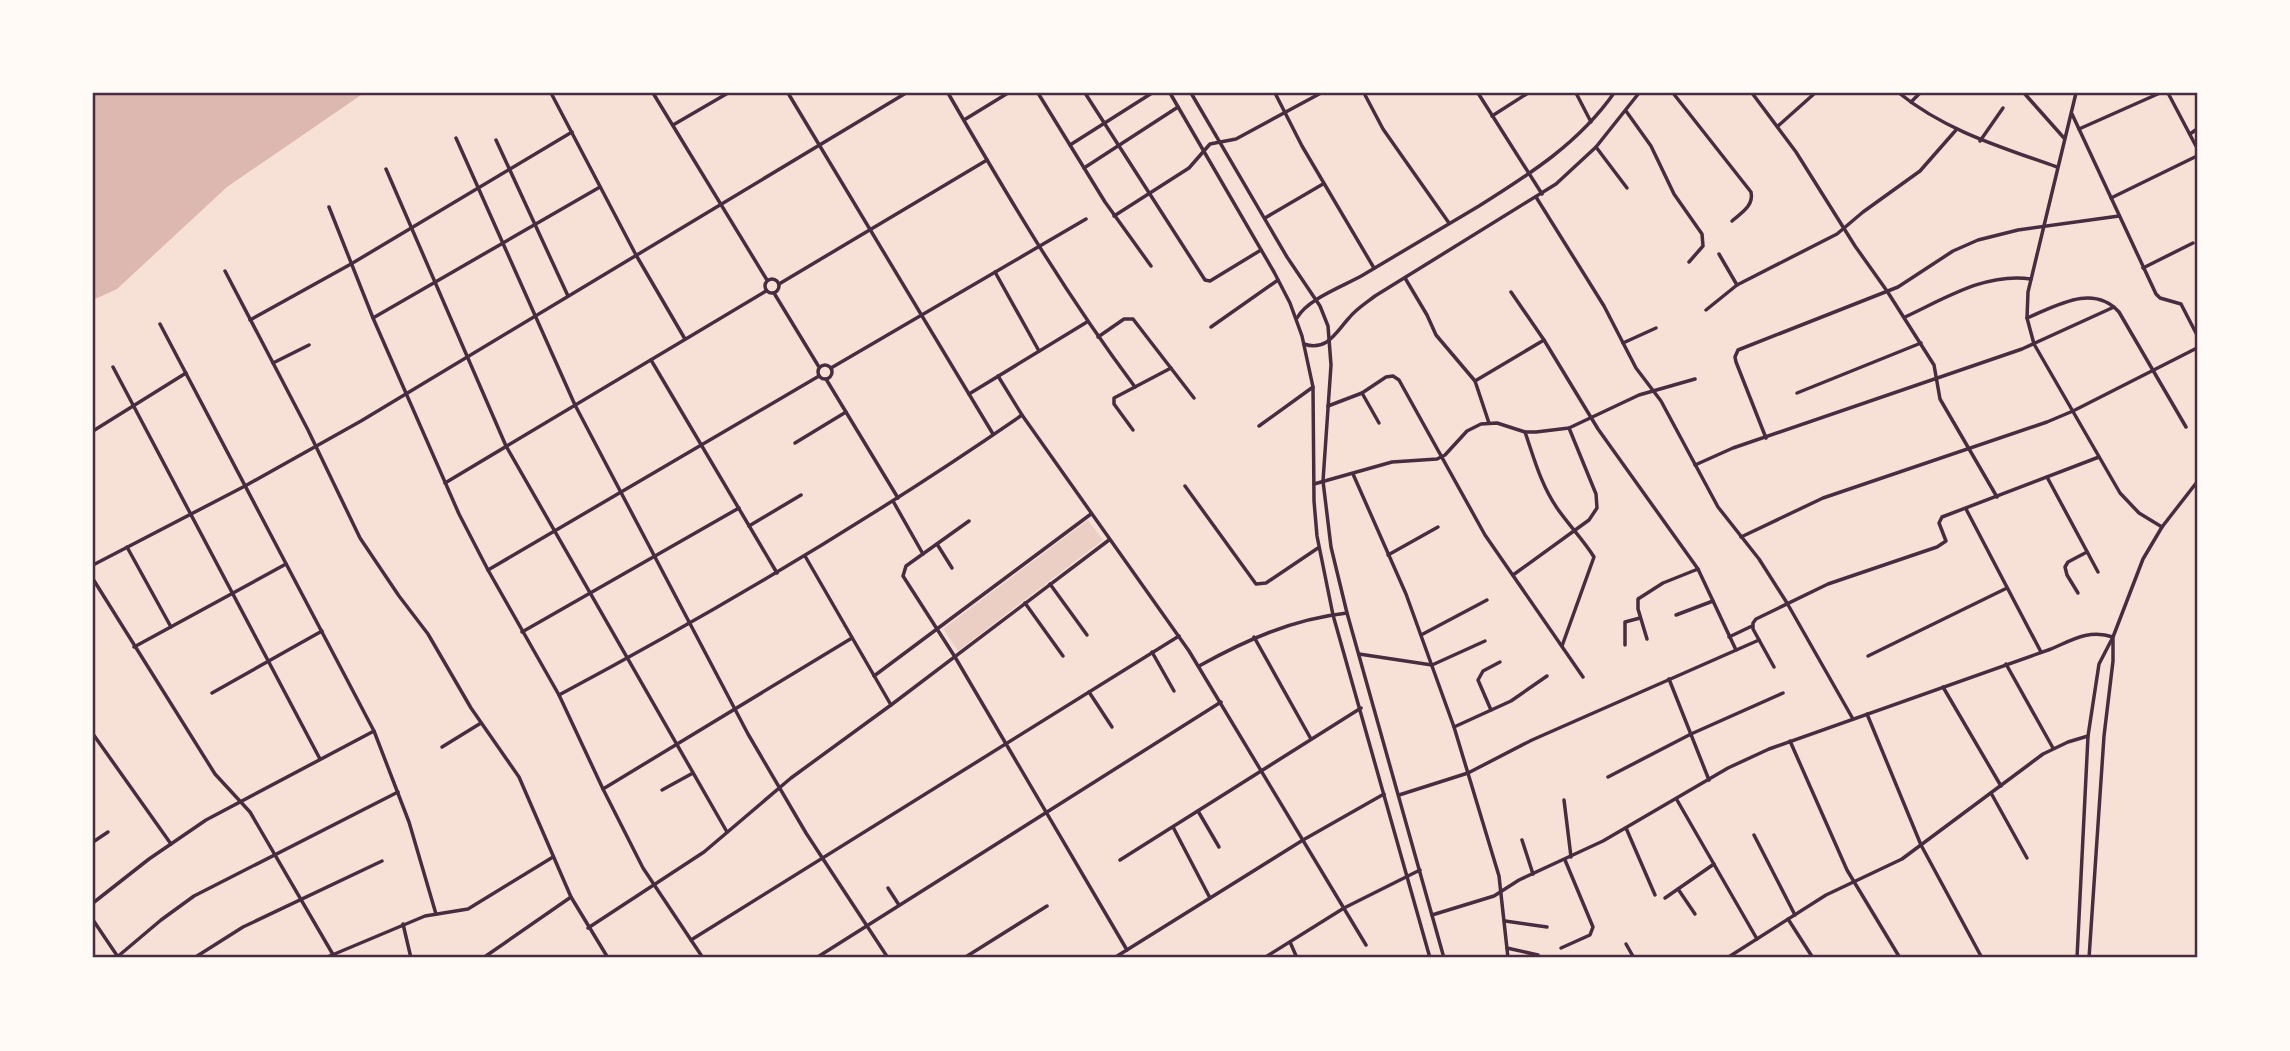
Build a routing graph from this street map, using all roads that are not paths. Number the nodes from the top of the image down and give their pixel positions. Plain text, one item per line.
1 (551, 93) edge
2 (653, 93) edge
3 (727, 93) edge
4 (788, 93) edge
5 (906, 93) edge
6 (948, 93) edge
7 (1007, 93) edge
8 (1038, 93) edge
9 (1085, 93) edge
10 (1152, 93) edge
11 (1170, 93) edge
12 (1191, 93) edge
13 (1275, 93) edge
14 (1321, 93) edge
15 (1364, 93) edge
16 (1478, 93) edge
17 (1528, 93) edge
18 (1576, 93) edge
19 (1614, 93) edge
20 (1639, 93) edge
21 (1673, 93) edge
22 (1752, 93) edge
23 (1815, 93) edge
24 (1899, 93) edge
25 (1920, 93) edge
26 (2024, 93) edge
27 (2076, 93) edge
28 (2160, 93) edge
29 (2168, 93) edge
30 (1911, 102) junction
31 (1178, 107) junction
32 (2003, 108) dead end
33 (1626, 111) junction
34 (1285, 112) junction
35 (2071, 112) junction
36 (1492, 116) junction
37 (964, 120) junction
38 (1591, 122) junction
39 (1104, 123) junction
40 (673, 125) junction
41 (1778, 126) junction
42 (2078, 129) junction
43 (2197, 129) edge
44 (1956, 130) junction
45 (572, 132) junction
46 (2190, 134) junction
47 (456, 138) dead end
48 (496, 139) dead end
49 (2064, 139) junction
50 (1980, 141) junction
51 (1220, 142) junction
52 (819, 145) junction
53 (1070, 145) junction
54 (1118, 145) junction
55 (1596, 147) junction
56 (2197, 148) edge
57 (1204, 151) junction
58 (2197, 156) edge
59 (987, 160) junction
60 (2057, 166) junction
61 (1084, 168) junction
62 (386, 169) dead end
63 (510, 169) junction
64 (1529, 175) junction
65 (1324, 183) junction
66 (600, 187) junction
67 (478, 188) junction
68 (1627, 188) dead end
69 (1149, 193) junction
70 (1542, 194) junction
71 (1536, 198) junction
72 (2111, 198) junction
73 (721, 204) junction
74 (329, 207) dead end
75 (1114, 216) junction
76 (2119, 216) junction
77 (1265, 218) junction
78 (1086, 219) dead end
79 (1732, 221) dead end
80 (1449, 223) junction
81 (535, 224) junction
82 (2043, 227) junction
83 (412, 228) junction
84 (870, 229) junction
85 (1844, 229) junction
86 (2193, 243) dead end
87 (502, 244) junction
88 (1038, 247) junction
89 (1261, 250) junction
90 (1718, 254) dead end
91 (636, 255) junction
92 (1689, 262) dead end
93 (351, 264) junction
94 (1151, 267) dead end
95 (1374, 268) junction
96 (2143, 268) junction
97 (225, 271) dead end
98 (995, 272) junction
99 (1405, 278) junction
100 (2031, 279) junction
101 (767, 280) junction
102 (1278, 280) junction
103 (435, 282) junction
104 (779, 284) junction
105 (1737, 285) junction
106 (766, 291) junction
107 (1887, 291) junction
108 (1511, 292) dead end
109 (774, 293) junction
110 (568, 296) junction
111 (1316, 300) junction
112 (2114, 307) junction
113 (1706, 310) dead end
114 (922, 315) junction
115 (535, 316) junction
116 (373, 317) junction
117 (1904, 317) junction
118 (2027, 318) junction
119 (250, 320) junction
120 (1297, 320) junction
121 (1087, 322) junction
122 (160, 324) dead end
123 (1211, 327) dead end
124 (1656, 328) dead end
125 (2197, 335) edge
126 (1098, 337) junction
127 (685, 339) junction
128 (1330, 340) junction
129 (1544, 340) junction
130 (1623, 343) junction
131 (1921, 343) junction
132 (1304, 344) junction
133 (2034, 344) junction
134 (309, 345) dead end
135 (2197, 348) edge
136 (1039, 351) junction
137 (468, 356) junction
138 (650, 360) junction
139 (273, 363) junction
140 (113, 367) dead end
141 (819, 367) junction
142 (831, 368) junction
143 (1171, 369) junction
144 (2152, 371) junction
145 (186, 373) junction
146 (819, 376) junction
147 (998, 376) junction
148 (826, 379) junction
149 (1695, 379) dead end
150 (1936, 380) junction
151 (1475, 381) junction
152 (1135, 387) junction
153 (1313, 387) junction
154 (1655, 391) junction
155 (1363, 393) junction
156 (1797, 393) dead end
157 (406, 394) junction
158 (969, 394) junction
159 (1194, 398) dead end
160 (575, 405) junction
161 (134, 406) junction
162 (1328, 406) junction
163 (2073, 411) junction
164 (846, 412) junction
165 (1022, 415) junction
166 (1592, 418) junction
167 (1379, 423) dead end
168 (1489, 423) junction
169 (1259, 426) dead end
170 (2186, 427) dead end
171 (1569, 428) junction
172 (1133, 430) dead end
173 (93, 431) edge
174 (1525, 432) junction
175 (993, 434) junction
176 (1766, 438) junction
177 (794, 443) dead end
178 (701, 445) junction
179 (506, 446) junction
180 (316, 447) junction
181 (1969, 449) junction
182 (2099, 457) junction
183 (1442, 458) junction
184 (1695, 465) junction
185 (1353, 474) junction
186 (2046, 477) junction
187 (1323, 481) junction
188 (2197, 482) edge
189 (445, 483) junction
190 (1314, 484) junction
191 (245, 486) junction
192 (1185, 486) dead end
193 (620, 491) junction
194 (801, 495) dead end
195 (1997, 496) junction
196 (898, 498) junction
197 (893, 501) junction
198 (738, 508) junction
199 (1966, 509) junction
200 (191, 514) junction
201 (1091, 514) junction
202 (969, 521) dead end
203 (750, 526) junction
204 (1438, 527) dead end
205 (2162, 527) junction
206 (554, 530) junction
207 (1573, 531) junction
208 (1741, 537) junction
209 (1109, 540) junction
210 (937, 544) junction
211 (127, 547) junction
212 (1318, 548) junction
213 (2087, 552) junction
214 (923, 554) junction
215 (654, 555) junction
216 (1388, 555) junction
217 (805, 556) junction
218 (286, 564) junction
219 (93, 565) edge
220 (952, 568) dead end
221 (1698, 569) junction
222 (488, 570) junction
223 (2098, 572) dead end
224 (777, 573) junction
225 (1513, 575) junction
226 (93, 579) edge
227 (1050, 584) junction
228 (2007, 588) junction
229 (590, 593) junction
230 (2078, 593) dead end
231 (233, 594) junction
232 (1487, 600) dead end
233 (1713, 601) junction
234 (1025, 603) junction
235 (1787, 603) junction
236 (1347, 613) junction
237 (1333, 615) junction
238 (1676, 615) dead end
239 (1640, 618) junction
240 (691, 624) junction
241 (1752, 626) junction
242 (172, 627) junction
243 (937, 628) junction
244 (322, 631) junction
245 (522, 632) junction
246 (1087, 635) dead end
247 (1421, 635) junction
248 (1179, 636) junction
249 (1254, 637) junction
250 (1729, 637) junction
251 (2113, 637) junction
252 (852, 638) junction
253 (1647, 639) dead end
254 (1759, 640) junction
255 (1485, 641) dead end
256 (1625, 645) dead end
257 (1562, 646) junction
258 (134, 647) junction
259 (1736, 650) junction
260 (1152, 652) junction
261 (2041, 652) junction
262 (1359, 654) junction
263 (1063, 656) dead end
264 (1868, 656) dead end
265 (955, 657) junction
266 (628, 659) junction
267 (268, 661) junction
268 (1500, 662) dead end
269 (2006, 664) junction
270 (1199, 666) junction
271 (1432, 666) junction
272 (1774, 667) dead end
273 (874, 676) junction
274 (1547, 676) dead end
275 (1583, 677) dead end
276 (1669, 679) junction
277 (1943, 687) junction
278 (1174, 691) dead end
279 (1089, 692) junction
280 (212, 693) dead end
281 (1783, 693) dead end
282 (559, 695) junction
283 (1221, 702) junction
284 (891, 705) junction
285 (1360, 708) junction
286 (734, 709) junction
287 (1491, 710) junction
288 (1867, 713) junction
289 (1853, 719) junction
290 (481, 723) junction
291 (1112, 727) dead end
292 (1454, 727) junction
293 (374, 731) junction
294 (93, 734) edge
295 (1691, 734) junction
296 (2088, 736) junction
297 (1311, 740) junction
298 (1790, 741) junction
299 (677, 744) junction
300 (1006, 744) junction
301 (442, 747) dead end
302 (2053, 748) junction
303 (320, 759) junction
304 (1262, 771) junction
305 (693, 773) junction
306 (1468, 773) junction
307 (1608, 777) dead end
308 (1709, 780) junction
309 (2001, 786) junction
310 (779, 788) junction
311 (603, 789) junction
312 (662, 790) dead end
313 (398, 792) junction
314 (1385, 793) junction
315 (1991, 793) junction
316 (1399, 795) junction
317 (1564, 800) dead end
318 (1677, 800) junction
319 (240, 801) junction
320 (1198, 811) junction
321 (1047, 812) junction
322 (1173, 827) junction
323 (1626, 828) junction
324 (108, 832) dead end
325 (727, 832) junction
326 (1754, 835) dead end
327 (1303, 840) junction
328 (1522, 840) dead end
329 (93, 842) edge
330 (171, 844) junction
331 (1921, 845) junction
332 (1219, 847) dead end
333 (275, 854) junction
334 (553, 857) junction
335 (1570, 857) junction
336 (2027, 858) dead end
337 (822, 859) junction
338 (1121, 860) dead end
339 (1564, 860) junction
340 (382, 861) dead end
341 (1714, 864) junction
342 (1420, 870) junction
343 (1533, 874) junction
344 (1408, 876) junction
345 (1853, 882) junction
346 (654, 886) junction
347 (888, 888) dead end
348 (1678, 889) junction
349 (1502, 892) junction
350 (1655, 895) dead end
351 (571, 897) junction
352 (1210, 898) junction
353 (1665, 898) dead end
354 (301, 899) junction
355 (93, 903) edge
356 (899, 905) junction
357 (1047, 906) dead end
358 (1344, 908) junction
359 (436, 914) junction
360 (1695, 914) dead end
361 (1432, 915) junction
362 (1795, 915) junction
363 (1788, 919) junction
364 (93, 920) edge
365 (1505, 921) junction
366 (403, 924) junction
367 (866, 925) junction
368 (1547, 927) dead end
369 (587, 928) junction
370 (1758, 939) junction
371 (691, 940) junction
372 (1290, 942) junction
373 (1626, 944) dead end
374 (1366, 946) dead end
375 (1507, 948) junction
376 (1561, 948) dead end
377 (1127, 950) junction
378 (1538, 955) dead end
379 (334, 957) edge
380 (1730, 957) edge
381 (118, 958) edge
382 (194, 958) edge
383 (325, 958) edge
384 (411, 958) edge
385 (483, 958) edge
386 (608, 958) edge
387 (703, 958) edge
388 (816, 958) edge
389 (888, 958) edge
390 (964, 958) edge
391 (1115, 958) edge
392 (1264, 958) edge
393 (1297, 958) edge
394 (1430, 958) edge
395 (1444, 958) edge
396 (1508, 958) edge
397 (1634, 958) edge
398 (1813, 958) edge
399 (1900, 958) edge
400 (1982, 958) edge
401 (2077, 958) edge
402 (2089, 958) edge

1 - 45 street
2 - 40 street
3 - 40 street
4 - 52 street
5 - 52 street
6 - 37 street
7 - 37 street
8 - 53 street
9 - 39 street
10 - 39 street
11 - 31 street
12 - 51 street
13 - 34 street
14 - 34 street
15 - 80 street
16 - 36 street
17 - 36 street
18 - 38 street
19 - 38 street
20 - 33 street
21 - 79 street
22 - 41 street
23 - 41 street
24 - 30 street
25 - 30 street
26 - 49 street
27 - 35 street
28 - 42 street
29 - 46 street
30 - 44 street
31 - 54 street
31 - 57 street
32 - 50 street
33 - 55 street
33 - 92 street
34 - 51 street
34 - 65 street
35 - 42 street
35 - 49 street
36 - 64 street
37 - 59 street
38 - 64 street
39 - 53 street
39 - 54 street
40 - 73 street
41 - 85 street
42 - 72 street
43 - 46 street
44 - 50 street
44 - 85 street
45 - 63 street
45 - 66 street
46 - 56 street
47 - 67 street
48 - 63 street
49 - 60 street
50 - 60 street
51 - 57 street
51 - 77 street
52 - 73 street
52 - 84 street
53 - 61 street
54 - 61 street
54 - 69 street
55 - 68 street
55 - 70 street
57 - 69 street
57 - 89 street
58 - 72 street
59 - 84 street
59 - 88 street
60 - 82 street
61 - 75 street
62 - 83 street
63 - 67 street
63 - 81 street
64 - 70 street
64 - 80 street
65 - 77 street
65 - 95 street
66 - 81 street
66 - 91 street
67 - 83 street
67 - 87 street
69 - 75 street
69 - 89 street
70 - 71 street
71 - 99 street
71 - 130 street
72 - 76 street
73 - 91 street
73 - 101 street
74 - 93 street
75 - 94 street
76 - 82 street
76 - 96 street
77 - 111 street
78 - 88 street
80 - 95 street
81 - 87 street
81 - 110 street
82 - 100 street
82 - 107 street
83 - 93 street
83 - 103 street
84 - 104 street
84 - 114 street
85 - 105 street
85 - 107 street
86 - 96 street
87 - 103 street
87 - 115 street
88 - 98 street
88 - 121 street
89 - 102 street
90 - 105 street
91 - 110 street
91 - 127 street
93 - 116 street
93 - 119 street
95 - 111 street
96 - 125 street
97 - 119 street
98 - 114 street
98 - 136 street
99 - 128 street
99 - 151 street
100 - 117 street
100 - 118 street
101 - 104 street
101 - 106 street
102 - 120 street
102 - 123 street
103 - 116 street
103 - 137 street
104 - 109 street
105 - 113 street
106 - 109 street
106 - 127 street
107 - 117 street
107 - 176 street
108 - 129 street
109 - 141 street
110 - 115 street
111 - 120 street
111 - 128 street
112 - 118 street
112 - 133 street
112 - 144 street
114 - 142 street
114 - 158 street
115 - 137 street
115 - 160 street
116 - 157 street
117 - 131 street
118 - 133 street
119 - 139 street
120 - 132 street
121 - 126 street
121 - 136 street
122 - 145 street
124 - 130 street
126 - 143 street
126 - 152 street
127 - 138 street
128 - 132 street
128 - 162 street
129 - 151 street
129 - 166 street
130 - 154 street
131 - 150 street
131 - 156 street
132 - 153 street
133 - 150 street
133 - 163 street
134 - 139 street
135 - 144 street
136 - 147 street
137 - 157 street
137 - 179 street
138 - 160 street
138 - 178 street
139 - 180 street
140 - 161 street
141 - 142 street
141 - 146 street
142 - 148 street
143 - 152 street
143 - 159 street
144 - 163 street
144 - 170 street
145 - 161 street
145 - 191 street
146 - 148 street
146 - 178 street
147 - 158 street
147 - 165 street
148 - 164 street
149 - 154 street
150 - 176 street
150 - 181 street
151 - 168 street
152 - 172 street
153 - 169 street
153 - 190 street
154 - 166 street
154 - 184 street
155 - 162 street
155 - 167 street
155 - 183 street
157 - 180 street
157 - 189 street
158 - 175 street
160 - 179 street
160 - 193 street
161 - 173 street
161 - 200 street
162 - 187 street
163 - 181 street
163 - 182 street
164 - 177 street
164 - 196 street
165 - 175 street
165 - 201 street
166 - 171 street
166 - 221 street
168 - 174 street
168 - 183 street
171 - 174 street
171 - 207 street
174 - 207 street
175 - 196 street
176 - 184 street
178 - 193 street
178 - 198 street
179 - 189 street
179 - 206 street
180 - 191 street
180 - 290 street
181 - 195 street
181 - 208 street
182 - 186 street
182 - 205 street
183 - 185 street
183 - 225 street
184 - 208 street
185 - 187 street
185 - 216 street
186 - 195 street
186 - 213 street
187 - 190 street
187 - 236 street
188 - 205 street
189 - 222 street
190 - 212 street
191 - 200 street
191 - 218 street
192 - 212 street
193 - 206 street
193 - 215 street
194 - 203 street
195 - 199 street
196 - 197 street
197 - 214 street
197 - 217 street
198 - 203 street
198 - 215 street
199 - 228 street
199 - 235 street
200 - 211 street
200 - 231 street
201 - 209 street
201 - 243 street
202 - 210 street
203 - 224 street
204 - 216 street
205 - 251 street
206 - 222 street
206 - 229 street
207 - 225 street
207 - 257 street
208 - 235 street
209 - 227 street
209 - 248 street
210 - 214 street
210 - 220 street
211 - 219 street
211 - 242 street
212 - 237 street
213 - 223 street
213 - 230 street
214 - 243 street
215 - 229 street
215 - 240 street
216 - 247 street
217 - 224 street
217 - 252 street
218 - 231 street
218 - 244 street
221 - 233 street
221 - 239 street
222 - 245 street
224 - 240 street
225 - 257 street
226 - 258 street
227 - 234 street
227 - 246 street
228 - 261 street
228 - 264 street
229 - 245 street
229 - 266 street
231 - 242 street
231 - 267 street
232 - 247 street
233 - 238 street
233 - 250 street
234 - 263 street
234 - 265 street
235 - 241 street
235 - 289 street
236 - 237 street
236 - 262 street
237 - 249 street
237 - 285 street
239 - 253 street
239 - 256 street
240 - 266 street
240 - 286 street
241 - 250 street
241 - 254 street
242 - 258 street
243 - 265 street
243 - 273 street
244 - 267 street
244 - 293 street
245 - 282 street
247 - 271 street
248 - 260 street
248 - 270 street
249 - 270 street
249 - 297 street
250 - 259 street
251 - 261 street
251 - 296 street
251 - 402 street
252 - 273 street
252 - 286 street
254 - 259 street
254 - 272 street
255 - 271 street
257 - 275 street
258 - 319 street
259 - 276 street
260 - 278 street
260 - 279 street
261 - 269 street
262 - 271 street
262 - 316 street
265 - 284 street
265 - 300 street
266 - 282 street
266 - 299 street
267 - 280 street
267 - 303 street
268 - 287 street
269 - 277 street
269 - 302 street
270 - 283 street
271 - 292 street
273 - 284 street
274 - 287 street
276 - 295 street
276 - 306 street
277 - 288 street
277 - 309 street
279 - 291 street
279 - 300 street
281 - 295 street
282 - 311 street
283 - 304 street
283 - 321 street
284 - 310 street
285 - 297 street
285 - 314 street
286 - 299 street
286 - 310 street
287 - 292 street
288 - 289 street
288 - 331 street
289 - 298 street
290 - 301 street
290 - 334 street
292 - 306 street
293 - 303 street
293 - 313 street
294 - 330 street
295 - 307 street
295 - 308 street
296 - 302 street
296 - 401 street
297 - 304 street
298 - 308 street
298 - 345 street
299 - 305 street
299 - 311 street
300 - 321 street
300 - 337 street
302 - 309 street
303 - 319 street
304 - 320 street
304 - 327 street
305 - 312 street
305 - 325 street
306 - 316 street
306 - 349 street
308 - 318 street
309 - 315 street
310 - 325 street
310 - 337 street
311 - 346 street
313 - 333 street
313 - 359 street
314 - 327 street
314 - 344 street
315 - 331 street
315 - 336 street
316 - 342 street
317 - 335 street
318 - 323 street
318 - 341 street
319 - 330 street
319 - 333 street
320 - 322 street
320 - 332 street
321 - 356 street
321 - 377 street
322 - 338 street
322 - 352 street
323 - 335 street
323 - 350 street
324 - 329 street
325 - 346 street
326 - 362 street
327 - 352 street
327 - 358 street
328 - 343 street
330 - 355 street
331 - 345 street
331 - 400 street
333 - 354 street
333 - 381 street
334 - 351 street
334 - 359 street
335 - 339 street
337 - 367 street
337 - 371 street
339 - 343 street
339 - 376 street
340 - 354 street
341 - 348 street
341 - 370 street
342 - 344 street
342 - 361 street
343 - 349 street
344 - 358 street
344 - 394 street
345 - 362 street
345 - 399 street
346 - 369 street
346 - 371 street
347 - 356 street
348 - 353 street
348 - 360 street
349 - 361 street
349 - 365 street
351 - 369 street
351 - 385 street
352 - 377 street
354 - 379 street
354 - 382 street
356 - 367 street
357 - 390 street
358 - 372 street
358 - 374 street
359 - 366 street
361 - 395 street
362 - 363 street
363 - 370 street
363 - 398 street
364 - 381 street
365 - 368 street
365 - 375 street
366 - 379 street
366 - 384 street
367 - 388 street
367 - 389 street
369 - 386 street
370 - 380 street
371 - 387 street
372 - 392 street
372 - 393 street
373 - 397 street
375 - 378 street
375 - 396 street
377 - 391 street
379 - 383 street

